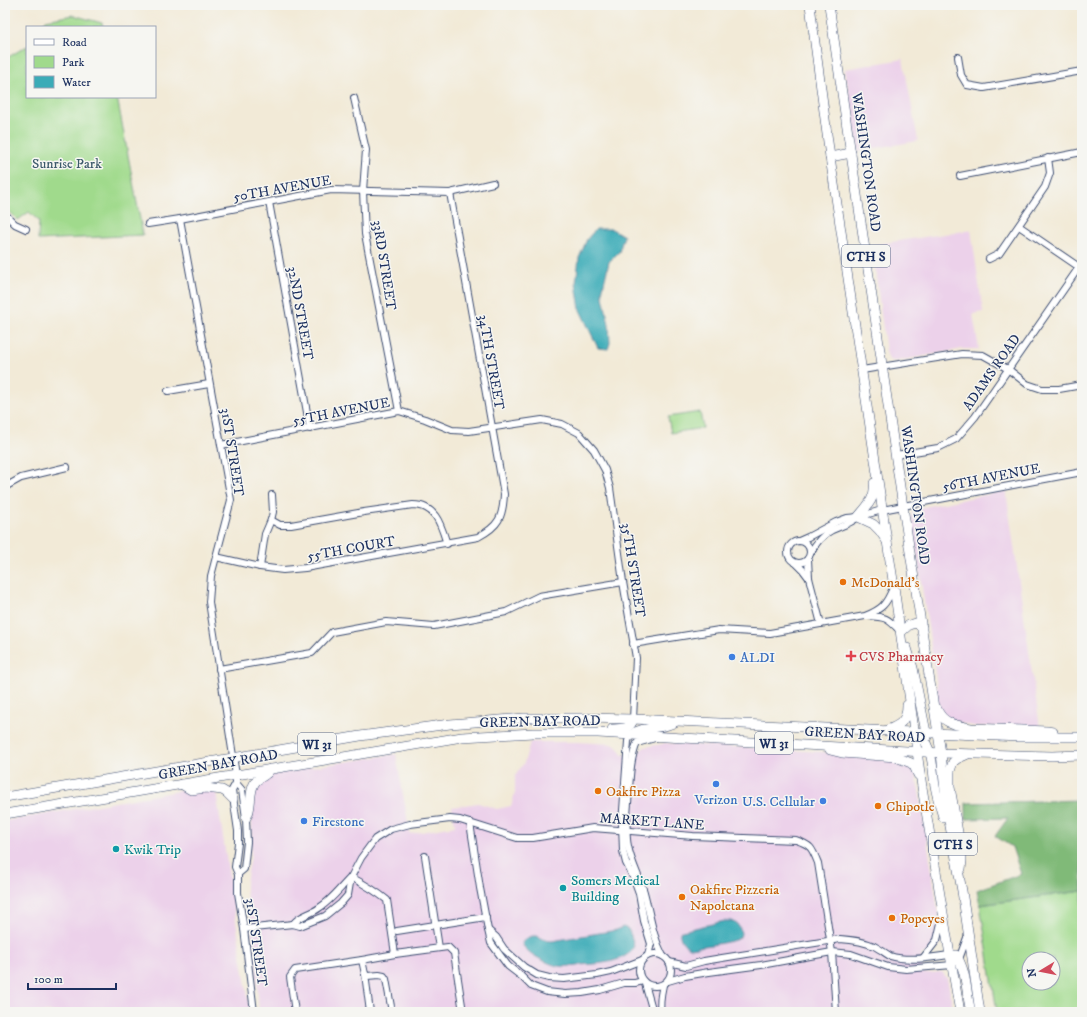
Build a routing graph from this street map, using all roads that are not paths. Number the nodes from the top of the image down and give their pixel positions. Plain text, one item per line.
1 (810, 5) edge
2 (830, 5) edge
3 (958, 57) dead end
4 (1082, 71) edge
5 (354, 98) dead end
6 (1082, 152) edge
7 (851, 153) junction
8 (830, 157) junction
9 (1048, 158) junction
10 (960, 176) dead end
11 (493, 183) dead end
12 (363, 191) junction
13 (450, 193) junction
14 (269, 202) junction
15 (5, 214) edge
16 (180, 219) junction
17 (148, 224) dead end
18 (1019, 226) junction
19 (26, 229) dead end
20 (989, 259) dead end
21 (1081, 266) edge
22 (882, 366) junction
23 (1008, 369) junction
24 (862, 370) junction
25 (210, 384) junction
26 (1082, 385) edge
27 (168, 391) dead end
28 (399, 412) junction
29 (492, 427) junction
30 (310, 429) junction
31 (579, 433) joint
32 (221, 445) junction
33 (874, 449) junction
34 (896, 455) junction
35 (67, 467) dead end
36 (1082, 472) edge
37 (5, 488) edge
38 (272, 495) dead end
39 (903, 507) junction
40 (882, 510) junction
41 (858, 517) junction
42 (271, 520) junction
43 (490, 531) joint
44 (799, 541) junction
45 (887, 541) junction
46 (447, 544) junction
47 (216, 556) junction
48 (809, 556) junction
49 (796, 563) junction
50 (260, 567) junction
51 (808, 578) junction
52 (623, 582) junction
53 (894, 586) junction
54 (865, 616) junction
55 (821, 624) junction
56 (922, 627) junction
57 (901, 632) junction
58 (633, 644) junction
59 (904, 656) junction
60 (219, 669) junction
61 (933, 700) junction
62 (633, 719) junction
63 (676, 721) junction
64 (884, 731) junction
65 (914, 732) junction
66 (926, 732) junction
67 (598, 733) junction
68 (938, 733) junction
69 (631, 735) junction
70 (660, 737) junction
71 (1079, 737) edge
72 (817, 745) junction
73 (918, 752) junction
74 (930, 752) junction
75 (941, 753) junction
76 (971, 754) junction
77 (1082, 755) edge
78 (233, 758) junction
79 (271, 769) junction
80 (236, 779) junction
81 (181, 784) junction
82 (922, 787) junction
83 (5, 797) edge
84 (233, 799) junction
85 (5, 814) edge
86 (246, 818) junction
87 (470, 822) junction
88 (624, 831) junction
89 (426, 856) dead end
90 (238, 874) junction
91 (351, 877) junction
92 (960, 880) junction
93 (943, 912) junction
94 (486, 917) junction
95 (293, 924) junction
96 (435, 925) junction
97 (244, 929) junction
98 (488, 930) junction
99 (397, 931) dead end
100 (968, 934) junction
101 (830, 940) junction
102 (439, 948) junction
103 (832, 952) junction
104 (395, 954) junction
105 (648, 955) junction
106 (950, 955) junction
107 (663, 956) junction
108 (923, 958) junction
109 (362, 960) junction
110 (642, 960) junction
111 (669, 962) junction
112 (955, 962) junction
113 (365, 974) junction
114 (644, 983) junction
115 (665, 983) junction
116 (254, 1012) edge
117 (295, 1012) edge
118 (370, 1012) edge
119 (392, 1012) edge
120 (463, 1012) edge
121 (653, 1012) edge
122 (662, 1012) edge
123 (836, 1012) edge
124 (960, 1012) edge
125 (971, 1012) edge
126 (980, 1012) edge

1 - 8 main road, CTH S
2 - 7 main road, WASHINGTON ROAD / CTH S
3 - 4 street
5 - 12 street, 33RD STREET
6 - 9 street
7 - 8 main road
7 - 22 main road, WASHINGTON ROAD / CTH S
8 - 24 main road, CTH S
9 - 10 street
9 - 18 street
11 - 13 street, 50TH AVENUE
12 - 13 street, 50TH AVENUE
12 - 14 street, 50TH AVENUE
12 - 28 street, 33RD STREET
13 - 29 street, 34TH STREET
14 - 16 street, 50TH AVENUE
14 - 30 street, 32ND STREET
15 - 19 street
16 - 17 street, 50TH AVENUE
16 - 25 street, 31ST STREET
18 - 20 street
18 - 21 street
21 - 23 street, ADAMS ROAD
22 - 23 street
22 - 24 street
22 - 34 main road, WASHINGTON ROAD / CTH S
23 - 26 street
23 - 34 street, ADAMS ROAD
24 - 33 main road, CTH S
25 - 27 street
25 - 32 street, 31ST STREET
28 - 29 street, 55TH AVENUE
28 - 30 street, 55TH AVENUE
29 - 31 street, 55TH AVENUE
29 - 43 street, 34TH STREET
30 - 32 street, 55TH AVENUE
31 - 52 street, 35TH STREET
32 - 47 street, 31ST STREET
33 - 40 main road, CTH S
33 - 41 main road
34 - 39 main road, WASHINGTON ROAD / CTH S
35 - 37 street
36 - 39 street, 56TH AVENUE
38 - 42 street
39 - 40 street, 56TH AVENUE
39 - 56 main road, WASHINGTON ROAD / CTH S
40 - 41 street, 56TH AVENUE
40 - 45 main road, CTH S
41 - 44 street, 56TH AVENUE
41 - 45 main road
41 - 48 street, 56TH AVENUE
42 - 46 street
42 - 50 street
43 - 46 street, 55TH COURT
44 - 48 street
44 - 49 street
45 - 53 main road, CTH S
46 - 50 street, 55TH COURT
47 - 50 street, 55TH COURT
47 - 60 street, 31ST STREET
48 - 49 street
48 - 51 street
49 - 51 street
51 - 55 street
52 - 58 street, 35TH STREET
52 - 60 street
53 - 54 street
53 - 57 main road, CTH S
54 - 55 street
54 - 57 street
55 - 58 street
56 - 57 main road
56 - 61 main road, WASHINGTON ROAD / CTH S
57 - 59 main road, CTH S
57 - 66 main road
58 - 62 street, 35TH STREET
59 - 64 main road
59 - 65 main road, CTH S
60 - 78 street, 31ST STREET
61 - 68 main road, WASHINGTON ROAD / CTH S
61 - 71 main road
62 - 63 main road, GREEN BAY ROAD / WI 31
62 - 67 main road
62 - 78 main road, GREEN BAY ROAD / WI 31
63 - 64 main road, GREEN BAY ROAD / WI 31
63 - 69 main road
64 - 65 main road, GREEN BAY ROAD / WI 31
65 - 66 main road, GREEN BAY ROAD / WI 31
65 - 73 main road, CTH S
65 - 74 main road
66 - 68 main road, GREEN BAY ROAD / WI 31
66 - 75 main road
67 - 69 main road, GREEN BAY ROAD / WI 31
67 - 79 main road, GREEN BAY ROAD / WI 31
68 - 71 main road, GREEN BAY ROAD / WI 31
68 - 75 main road, WASHINGTON ROAD / CTH S
69 - 70 main road, GREEN BAY ROAD / WI 31
69 - 88 street
70 - 72 main road, GREEN BAY ROAD / WI 31
70 - 88 street
72 - 73 main road, GREEN BAY ROAD / WI 31
72 - 82 main road
73 - 74 main road, GREEN BAY ROAD / WI 31
73 - 82 main road, CTH S
74 - 75 main road, GREEN BAY ROAD / WI 31
74 - 92 main road
75 - 76 main road, GREEN BAY ROAD / WI 31
75 - 92 main road, WASHINGTON ROAD / CTH S
76 - 77 main road, GREEN BAY ROAD / WI 31
76 - 92 main road
78 - 80 street, 31ST STREET
78 - 83 main road, GREEN BAY ROAD / WI 31
79 - 80 main road, GREEN BAY ROAD / WI 31
79 - 86 main road
80 - 81 main road, GREEN BAY ROAD / WI 31
80 - 84 street, 31ST STREET
80 - 86 street, 31ST STREET
81 - 84 main road
81 - 85 main road, GREEN BAY ROAD / WI 31
82 - 93 main road, CTH S
84 - 90 street, 31ST STREET
86 - 90 street, 31ST STREET
87 - 88 street, MARKET LANE
87 - 91 street, MARKET LANE
87 - 94 street
88 - 101 street, MARKET LANE
88 - 105 street
88 - 107 street
89 - 96 street
90 - 97 street, 31ST STREET
91 - 95 street, MARKET LANE
91 - 95 street, MARKET LANE
91 - 104 street
92 - 100 main road, WASHINGTON ROAD / CTH S
93 - 106 main road, CTH S
93 - 108 street
94 - 96 street
94 - 98 street
95 - 97 street, MARKET LANE
96 - 99 street
96 - 102 street
97 - 116 street, 31ST STREET
98 - 110 street
98 - 114 street
100 - 112 street
100 - 126 main road, WASHINGTON ROAD / CTH S
101 - 103 street, MARKET LANE
101 - 108 street
101 - 111 street
102 - 104 street
102 - 120 street
103 - 112 street
103 - 115 street
103 - 123 street, MARKET LANE
104 - 109 street
105 - 107 street
105 - 110 street
106 - 108 street
106 - 112 main road
107 - 111 street
109 - 113 street
109 - 117 street
110 - 114 street
111 - 115 street
112 - 124 main road
112 - 125 main road
113 - 118 street
113 - 119 street
114 - 115 street
114 - 121 street
115 - 122 street

